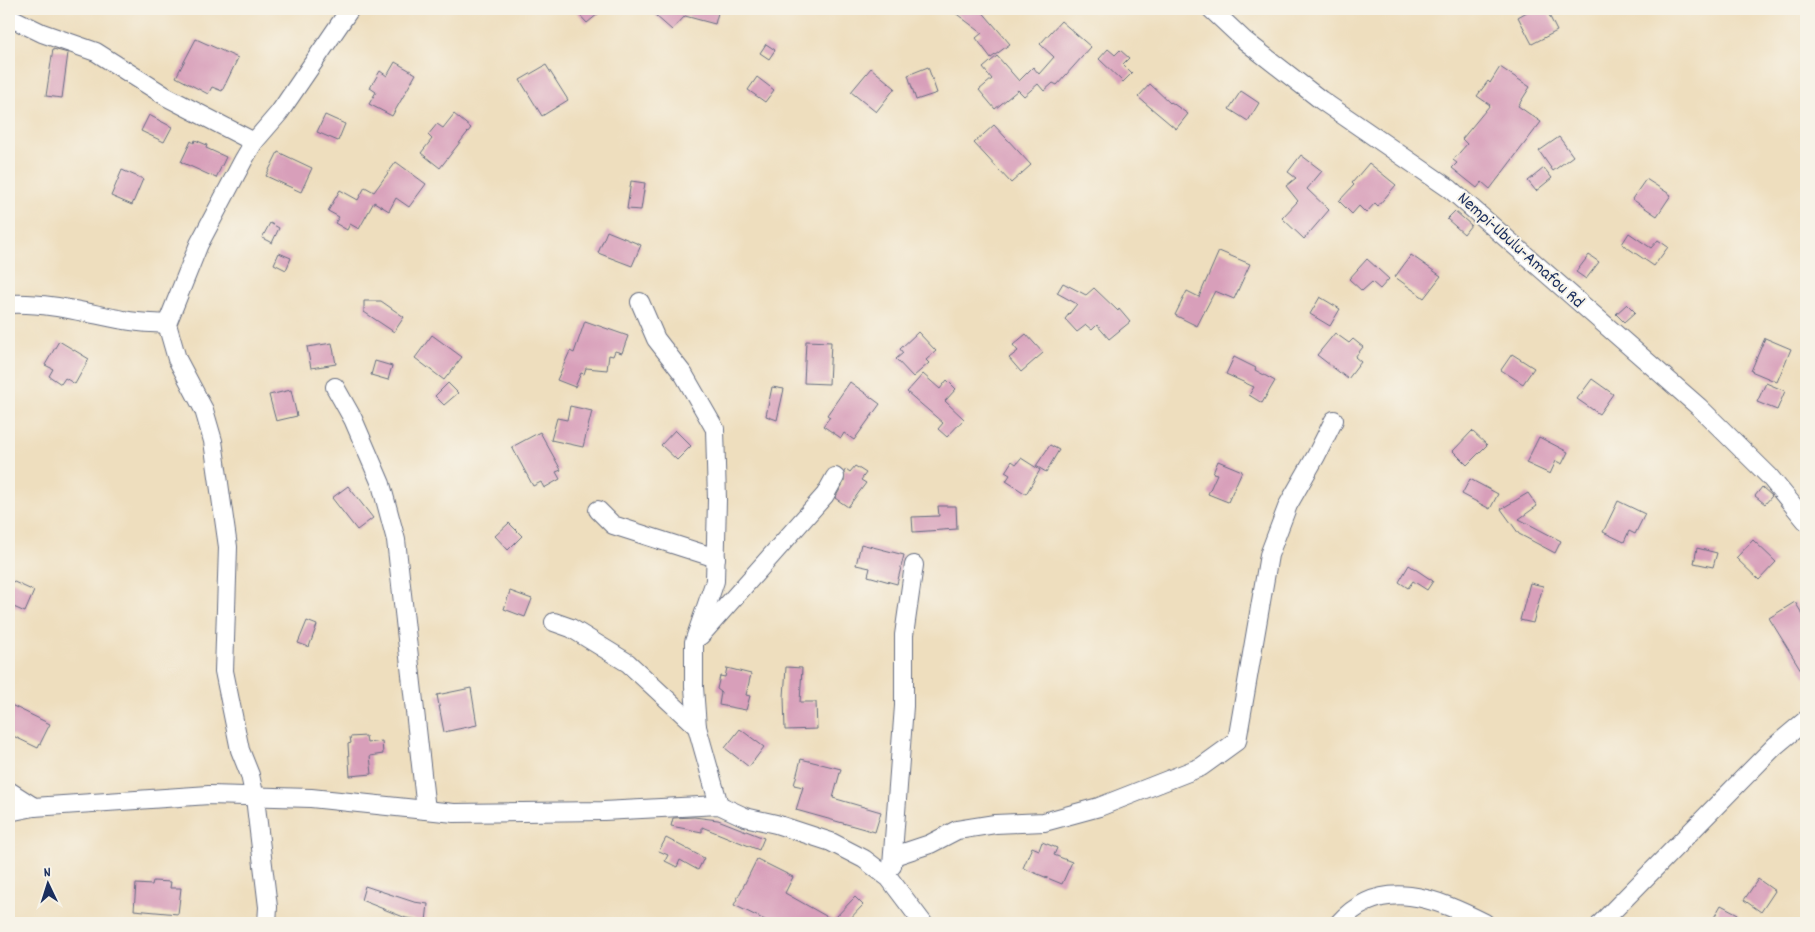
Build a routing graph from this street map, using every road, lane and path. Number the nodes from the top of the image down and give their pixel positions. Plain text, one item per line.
1 (350, 9) edge
2 (1211, 9) edge
3 (9, 17) edge
4 (254, 142) junction
5 (640, 302) dead end
6 (9, 304) edge
7 (167, 324) junction
8 (335, 387) dead end
9 (1334, 420) dead end
10 (835, 477) dead end
11 (598, 510) dead end
12 (1806, 521) edge
13 (716, 558) junction
14 (914, 565) dead end
15 (554, 622) dead end
16 (694, 642) junction
17 (1806, 720) edge
18 (697, 727) junction
19 (9, 791) edge
20 (255, 798) junction
21 (719, 805) junction
22 (34, 807) junction
23 (426, 810) junction
24 (9, 812) edge
25 (894, 856) junction
26 (889, 878) junction
27 (267, 923) edge
28 (923, 923) edge
29 (1339, 923) edge
30 (1485, 923) edge
31 (1602, 923) edge

1 - 4 street
2 - 12 street, Nempi-Ubulu-Amafou Rd
3 - 4 street
4 - 7 street
5 - 13 street
6 - 7 street
7 - 20 street
8 - 23 street
9 - 25 street
10 - 16 street
11 - 13 street
13 - 16 street
14 - 25 street
15 - 18 street
16 - 18 street
17 - 31 street
18 - 21 street
19 - 22 street
20 - 22 street
20 - 23 street
20 - 27 street
21 - 23 street
21 - 26 street
22 - 24 street
25 - 26 street
26 - 28 street
29 - 30 street

